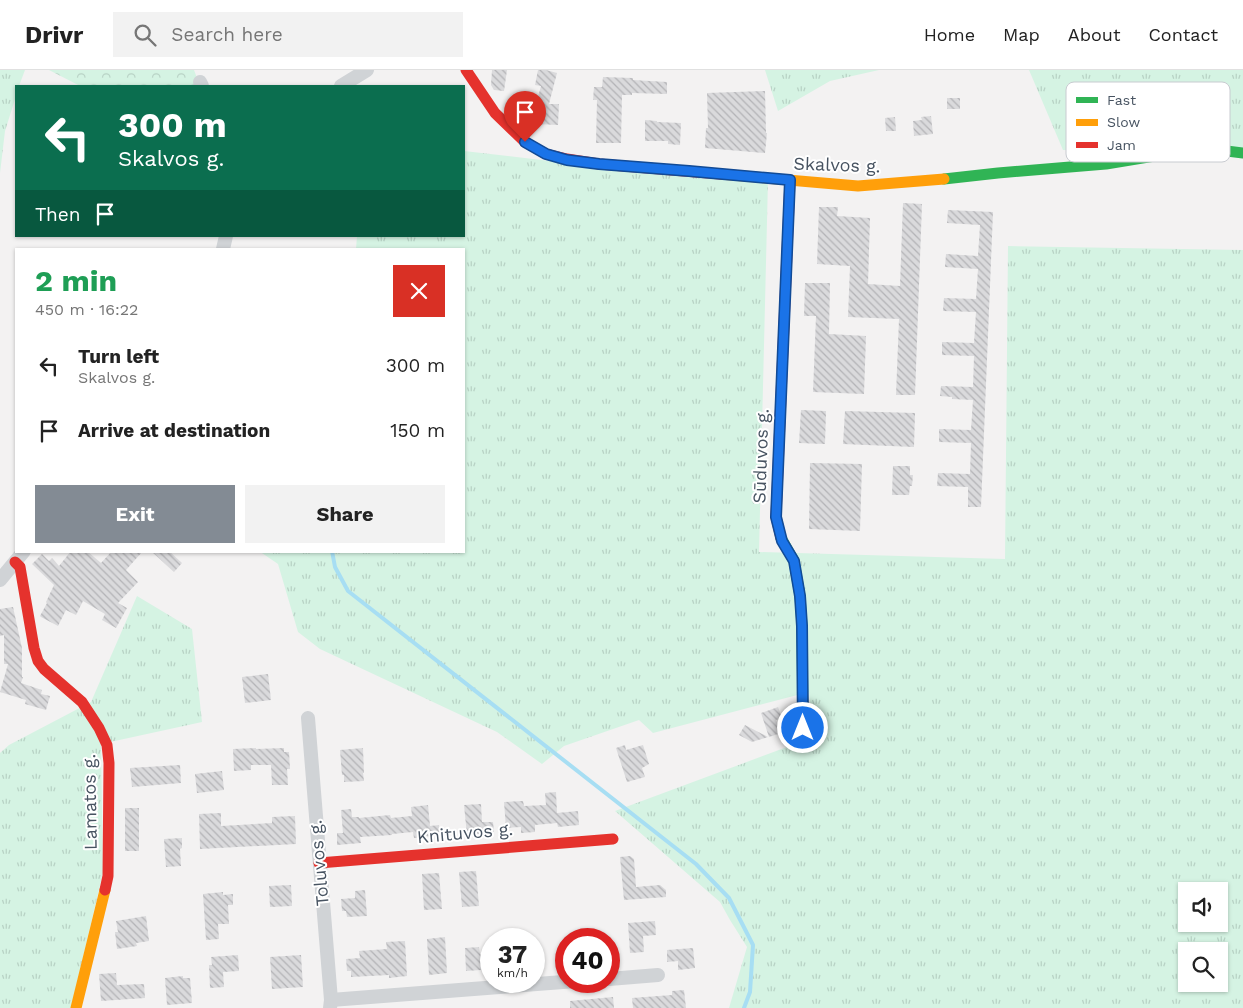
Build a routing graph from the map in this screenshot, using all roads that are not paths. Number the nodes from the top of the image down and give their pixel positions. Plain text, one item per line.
1 (367, 70) edge
2 (466, 70) edge
3 (343, 85) edge
4 (1230, 151) edge
5 (1243, 153) edge
6 (1118, 162) edge
7 (790, 180) junction
8 (19, 557) edge
9 (0, 580) edge
10 (308, 718) dead end
11 (803, 728) dead end
12 (613, 839) dead end
13 (319, 863) junction
14 (658, 975) dead end
15 (620, 978) edge
16 (555, 983) edge
17 (330, 1004) edge
18 (76, 1008) edge

1 - 3 street
2 - 7 street, Skalvos g.
4 - 5 street, Skalvos g.
6 - 7 street, Skalvos g.
7 - 11 street, Sūduvos g.
8 - 9 street
8 - 18 street, Lamatos g.
10 - 13 street, Toluvos g.
12 - 13 street, Knituvos g.
13 - 17 street, Toluvos g.
14 - 15 street
16 - 17 street

